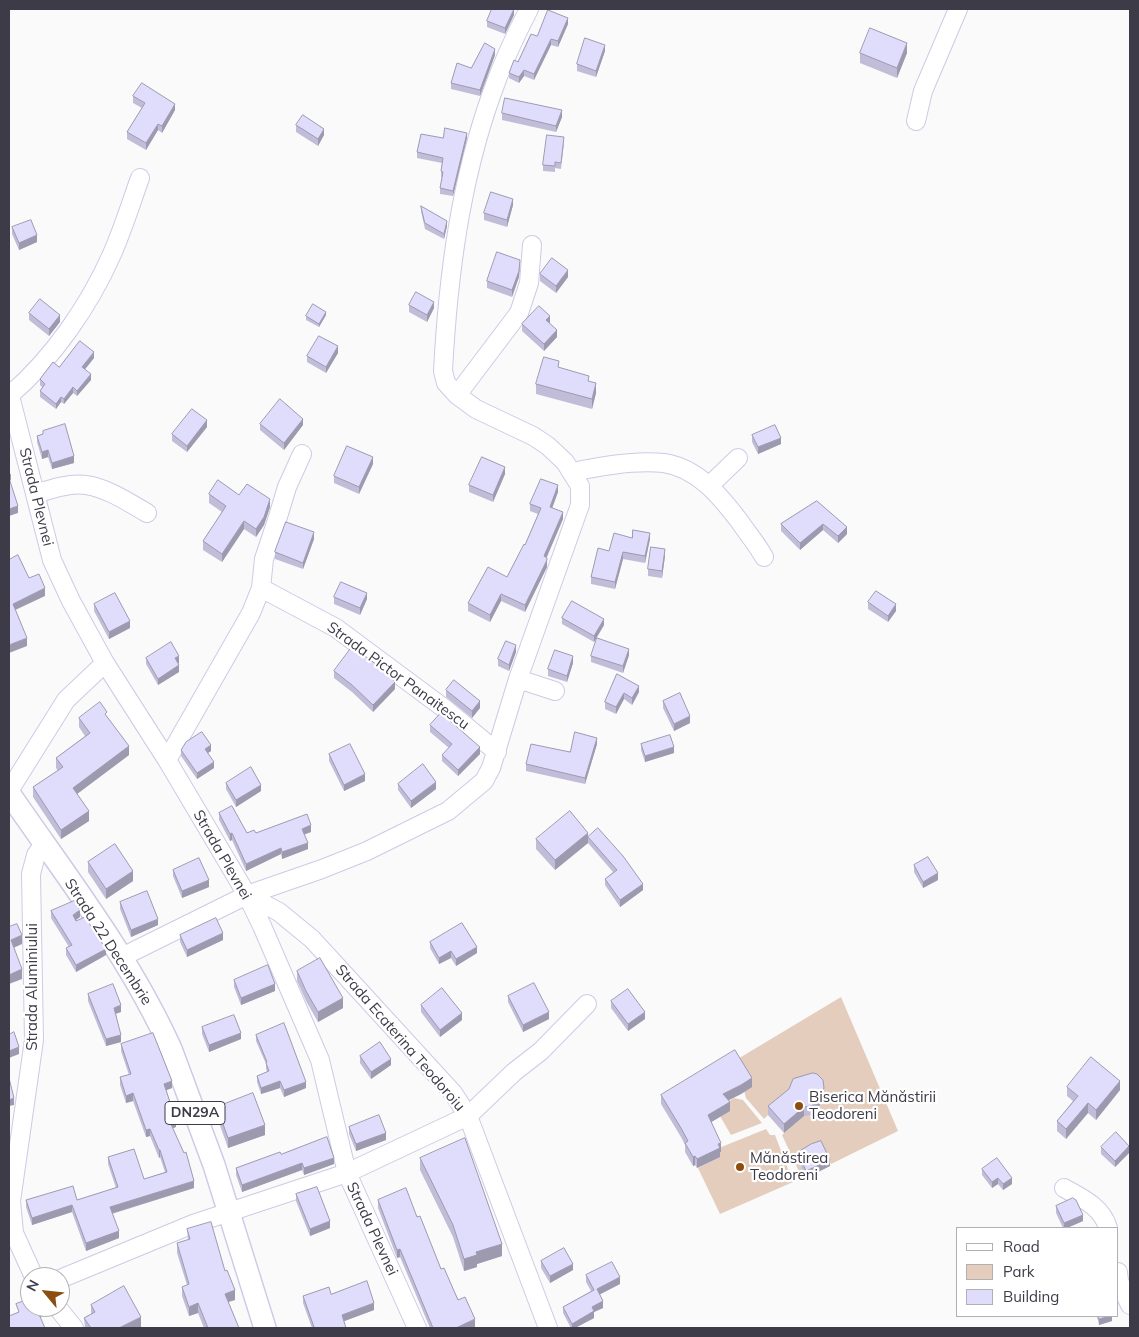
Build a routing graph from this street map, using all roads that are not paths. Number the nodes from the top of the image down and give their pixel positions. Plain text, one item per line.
1 (529, 9) edge
2 (958, 9) edge
3 (916, 120) dead end
4 (140, 178) dead end
5 (532, 245) dead end
6 (9, 394) edge
7 (456, 395) junction
8 (12, 414) edge
9 (302, 454) dead end
10 (738, 458) dead end
11 (573, 472) junction
12 (709, 486) junction
13 (35, 494) junction
14 (147, 513) dead end
15 (764, 557) dead end
16 (261, 588) junction
17 (105, 663) junction
18 (518, 679) junction
19 (555, 691) dead end
20 (496, 752) junction
21 (167, 760) junction
22 (9, 792) edge
23 (44, 844) junction
24 (247, 895) junction
25 (122, 957) junction
26 (587, 1004) dead end
27 (468, 1116) junction
28 (347, 1173) junction
29 (1064, 1188) dead end
30 (228, 1212) junction
31 (1108, 1227) edge
32 (30, 1267) edge
33 (70, 1275) edge
34 (1119, 1282) edge
35 (1130, 1305) edge
36 (65, 1317) edge
37 (74, 1328) edge
38 (265, 1328) edge
39 (417, 1328) edge
40 (548, 1328) edge

1 - 7 street
2 - 3 street
4 - 6 street
5 - 7 street
6 - 8 street, Strada Plevnei
7 - 11 street
8 - 13 street, Strada Plevnei
9 - 16 street
10 - 12 street
11 - 12 street
11 - 18 street
12 - 15 street
13 - 14 street
13 - 17 street, Strada Plevnei
16 - 20 street, Strada Pictor Panaitescu
16 - 21 street
17 - 21 street, Strada Plevnei
17 - 22 street
18 - 19 street
18 - 20 street
20 - 24 street
21 - 24 street, Strada Plevnei
22 - 23 main road, Strada 22 Decembrie / DN29A
23 - 25 main road, Strada 22 Decembrie / DN29A
23 - 32 street, Strada Aluminiului
24 - 25 street
24 - 27 street, Strada Ecaterina Teodoroiu
24 - 28 street, Strada Plevnei
25 - 30 main road, Strada 22 Decembrie / DN29A
26 - 27 street
27 - 28 street
27 - 40 street, Strada Ecaterina Teodoroiu
28 - 30 street
28 - 39 street, Strada Plevnei
29 - 31 street
30 - 33 street
30 - 38 main road, Strada 22 Decembrie / DN29A
34 - 35 street
36 - 37 street

